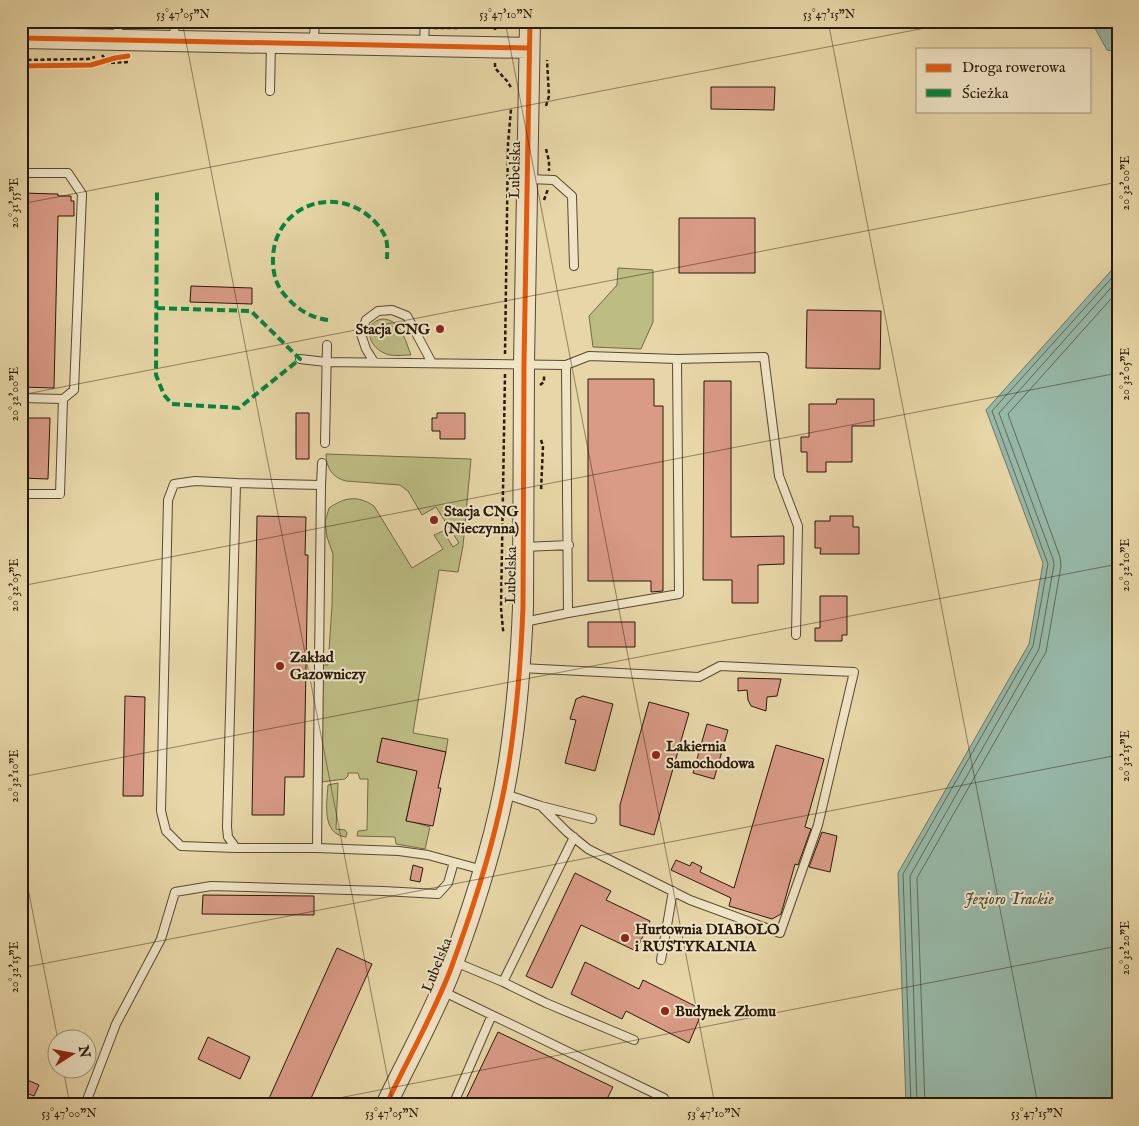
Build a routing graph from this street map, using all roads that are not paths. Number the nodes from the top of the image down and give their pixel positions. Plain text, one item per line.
1 (175, 21) edge
2 (318, 21) edge
3 (425, 21) edge
4 (530, 21) edge
5 (21, 38) edge
6 (174, 41) junction
7 (271, 43) junction
8 (312, 43) junction
9 (123, 45) edge
10 (424, 46) junction
11 (529, 48) junction
12 (270, 91) dead end
13 (21, 173) edge
14 (528, 179) junction
15 (574, 266) dead end
16 (327, 345) dead end
17 (677, 359) junction
18 (300, 360) dead end
19 (326, 362) junction
20 (374, 362) junction
21 (432, 363) junction
22 (524, 364) junction
23 (566, 365) junction
24 (21, 398) edge
25 (63, 399) junction
26 (325, 442) dead end
27 (322, 463) dead end
28 (236, 483) junction
29 (321, 485) junction
30 (21, 494) edge
31 (569, 545) junction
32 (524, 547) junction
33 (568, 613) junction
34 (522, 622) junction
35 (796, 635) dead end
36 (520, 668) junction
37 (503, 794) junction
38 (540, 806) junction
39 (592, 819) dead end
40 (574, 837) junction
41 (236, 848) junction
42 (317, 848) junction
43 (454, 862) junction
44 (483, 870) junction
45 (673, 891) junction
46 (661, 960) dead end
47 (453, 962) junction
48 (503, 982) junction
49 (441, 990) junction
50 (492, 1016) junction
51 (634, 1040) dead end
52 (86, 1105) edge
53 (386, 1105) edge
54 (453, 1105) edge
55 (661, 1105) edge

1 - 6 lane
2 - 8 lane
3 - 10 lane
4 - 11 street, Lubelska
5 - 9 street
6 - 7 street
6 - 9 street
7 - 8 street
7 - 12 lane
8 - 10 street
10 - 11 street
11 - 14 street, Lubelska
13 - 25 lane
14 - 15 lane
14 - 22 street, Lubelska
16 - 19 lane
17 - 23 lane
17 - 33 lane
17 - 35 lane
18 - 19 lane
19 - 20 lane
19 - 26 lane
20 - 21 lane
20 - 21 lane
21 - 22 lane
22 - 23 lane
22 - 32 street, Lubelska
23 - 31 lane
24 - 25 lane
25 - 30 lane
27 - 29 lane
28 - 29 lane
28 - 41 lane
28 - 41 lane
29 - 42 lane
31 - 32 lane
31 - 33 lane
32 - 34 street, Lubelska
33 - 34 lane
34 - 36 street, Lubelska
36 - 37 street, Lubelska
36 - 45 lane
37 - 38 lane
37 - 44 street, Lubelska
38 - 39 lane
38 - 40 lane
40 - 45 lane
40 - 48 lane
41 - 42 lane
42 - 43 lane
43 - 44 lane
43 - 52 lane
44 - 47 street, Lubelska
45 - 46 lane
47 - 48 lane
47 - 49 street, Lubelska
48 - 51 lane
49 - 50 lane
49 - 53 street, Lubelska
50 - 54 lane
50 - 55 lane

